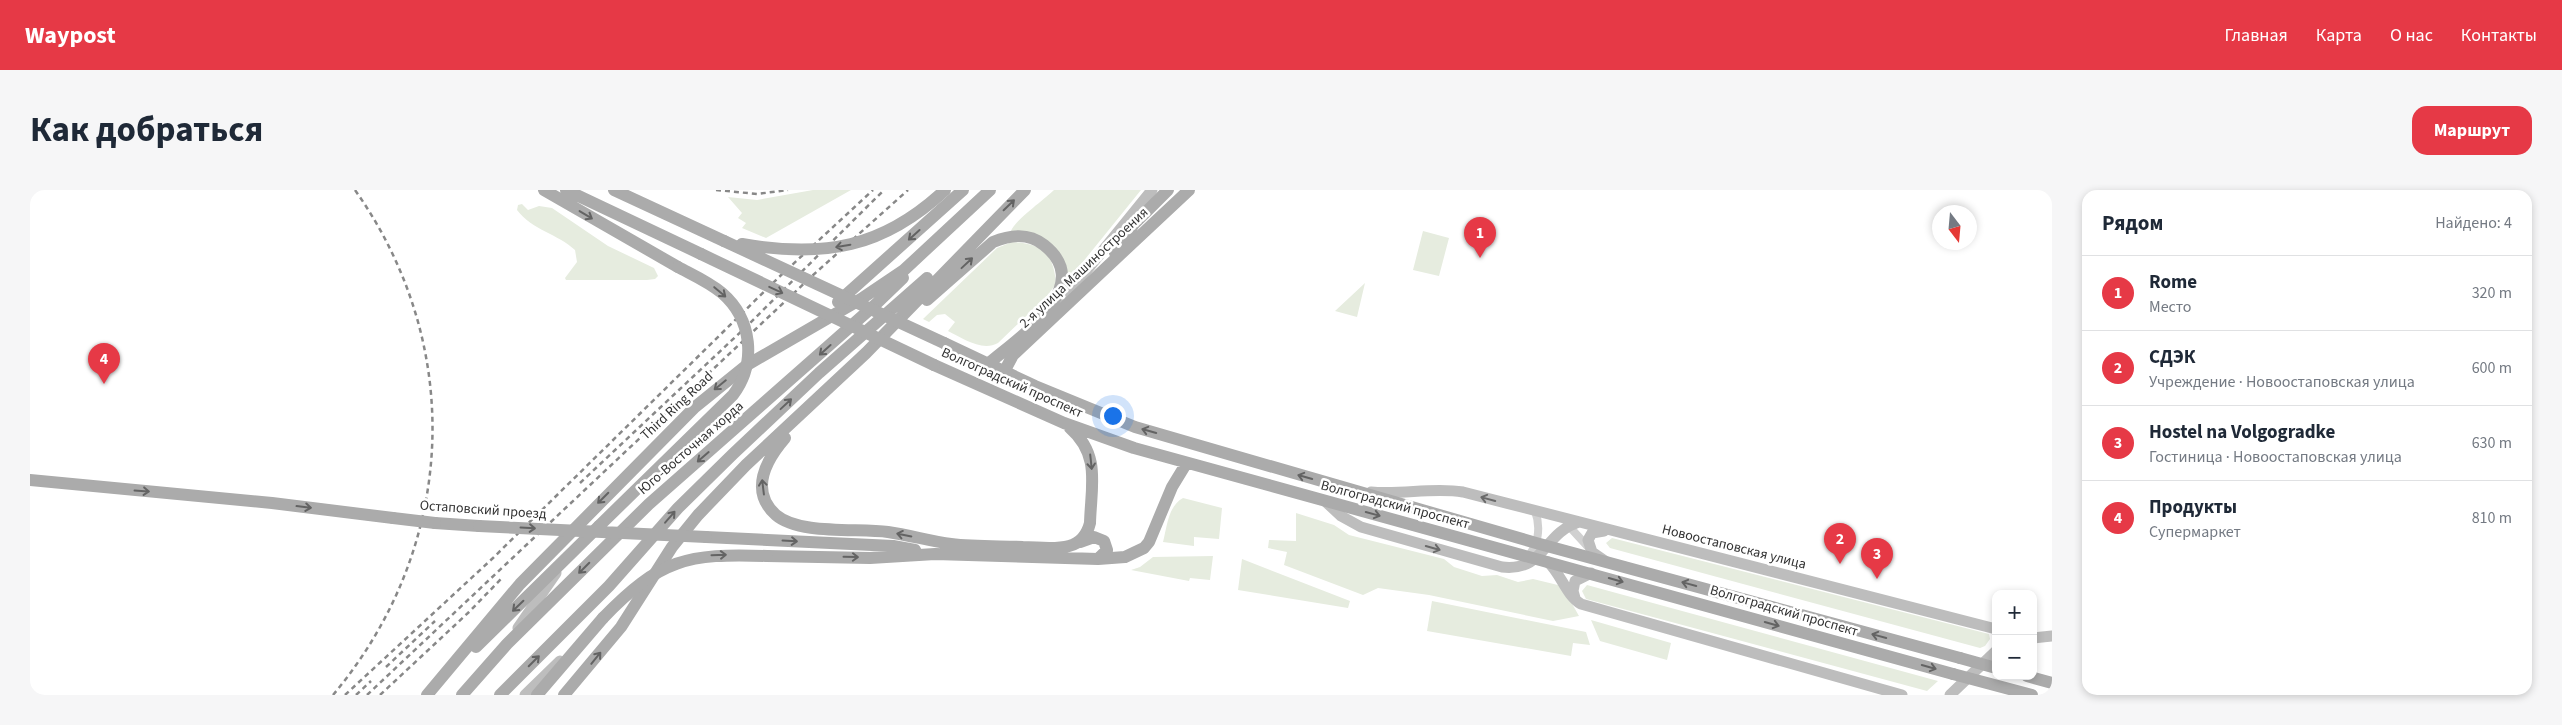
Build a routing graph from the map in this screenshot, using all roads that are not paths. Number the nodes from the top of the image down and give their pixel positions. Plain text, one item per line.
1 (544, 190) edge
2 (566, 190) edge
3 (614, 190) edge
4 (945, 190) edge
5 (962, 190) edge
6 (990, 190) edge
7 (1025, 190) edge
8 (1189, 190) edge
9 (1160, 193) edge
10 (948, 230) junction
11 (983, 231) junction
12 (724, 241) junction
13 (1093, 263) junction
14 (1103, 271) junction
15 (1051, 308) junction
16 (768, 352) junction
17 (866, 353) junction
18 (988, 364) junction
19 (1004, 372) junction
20 (813, 403) junction
21 (1064, 423) junction
22 (1186, 464) junction
23 (30, 480) edge
24 (1352, 490) junction
25 (1326, 502) junction
26 (1535, 511) junction
27 (1570, 522) junction
28 (1610, 531) junction
29 (1080, 542) junction
30 (1542, 545) junction
31 (1592, 552) junction
32 (935, 554) junction
33 (1531, 558) junction
34 (1098, 559) junction
35 (566, 560) junction
36 (1548, 562) junction
37 (1606, 562) junction
38 (1591, 573) junction
39 (1577, 602) junction
40 (603, 618) junction
41 (1992, 627) edge
42 (2052, 636) edge
43 (2037, 638) edge
44 (507, 644) junction
45 (1992, 655) edge
46 (1992, 667) edge
47 (2037, 679) edge
48 (2052, 683) edge
49 (430, 693) edge
50 (462, 695) edge
51 (500, 695) edge
52 (526, 695) edge
53 (538, 695) edge
54 (564, 695) edge
55 (1902, 695) edge
56 (1950, 695) edge
57 (2032, 695) edge

1 -> 35 main road, bridge
2 -> 21 main road, Волгоградский проспект, bridge
3 - 12 main road, Волгоградский проспект
4 -> 12 main road, bridge
5 -> 16 main road
6 - 10 main road, Third Ring Road
11 -> 7 main road
8 - 14 main road, 2-я улица Машиностроения
9 - 13 main road, 2-я улица Машиностроения
9 - 14 main road
10 - 16 main road, Third Ring Road
10 -> 44 main road, Юго-Восточная хорда
11 - 17 main road
51 -> 11 main road
12 - 18 main road, Волгоградский проспект, bridge
13 - 14 main road
13 - 15 main road, 2-я улица Машиностроения
14 - 19 main road, 2-я улица Машиностроения
17 -> 15 main road
15 - 18 main road, 2-я улица Машиностроения
16 -> 49 main road, Third Ring Road
17 - 20 main road
18 - 19 main road, Волгоградский проспект
24 -> 19 main road, Волгоградский проспект
29 -> 20 main road
54 -> 20 main road
21 - 22 main road, Волгоградский проспект
21 -> 29 main road
22 - 25 main road, Волгоградский проспект
22 - 34 main road
23 -> 32 main road, Остаповский проезд, bridge
26 -> 24 main road, Волгоградский проспект
24 - 30 main road, Волгоградский проспект
25 -> 33 main road, Волгоградский проспект
25 -> 33 main road
26 - 27 main road, Волгоградский проспект
26 - 30 street
27 - 28 main road, Новоостаповская улица
27 - 30 main road
27 - 31 street
28 - 31 main road
28 - 41 main road, Новоостаповская улица
29 - 34 main road
30 - 33 main road
30 - 37 main road, Волгоградский проспект
31 - 37 main road
32 - 34 main road
40 -> 32 main road, bridge
33 - 36 main road, Волгоградский проспект
35 - 44 main road
35 -> 49 main road
36 - 38 main road, Волгоградский проспект
36 - 39 main road
46 -> 37 main road, Волгоградский проспект, bridge
38 - 39 main road
38 -> 57 main road, Волгоградский проспект, bridge
39 - 55 main road
40 - 52 main road
40 - 53 main road
42 - 43 main road
44 - 50 main road, Юго-Восточная хорда
45 - 56 main road
47 - 48 main road

